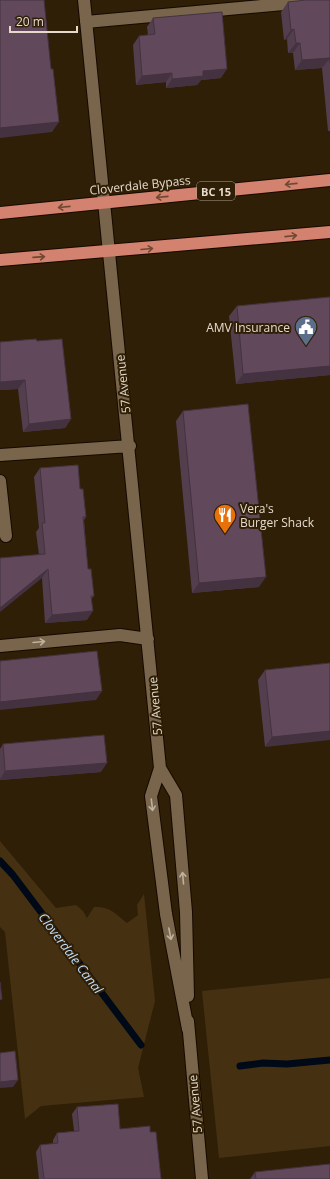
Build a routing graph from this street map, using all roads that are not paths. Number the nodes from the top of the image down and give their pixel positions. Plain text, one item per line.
1 (84, 0) edge
2 (327, 0) edge
3 (86, 22) junction
4 (330, 180) edge
5 (103, 203) junction
6 (0, 213) edge
7 (330, 232) edge
8 (108, 252) junction
9 (0, 260) edge
10 (130, 446) junction
11 (0, 455) edge
12 (0, 481) edge
13 (6, 536) dead end
14 (148, 639) junction
15 (0, 646) edge
16 (160, 768) junction
17 (188, 1029) junction
18 (202, 1179) edge

1 - 3 street, 57 Avenue
2 - 3 street
3 - 5 street, 57 Avenue
4 -> 5 highway, Cloverdale Bypass / BC 15
5 -> 6 highway, Cloverdale Bypass / BC 15
5 - 8 street, 57 Avenue
8 -> 7 highway
9 -> 8 highway
8 - 10 street, 57 Avenue
10 - 11 street
10 - 14 street, 57 Avenue
12 - 13 street
15 -> 14 street
14 - 16 street, 57 Avenue
16 -> 17 street, 57 Avenue
17 -> 16 street, 57 Avenue
17 - 18 street, 57 Avenue

